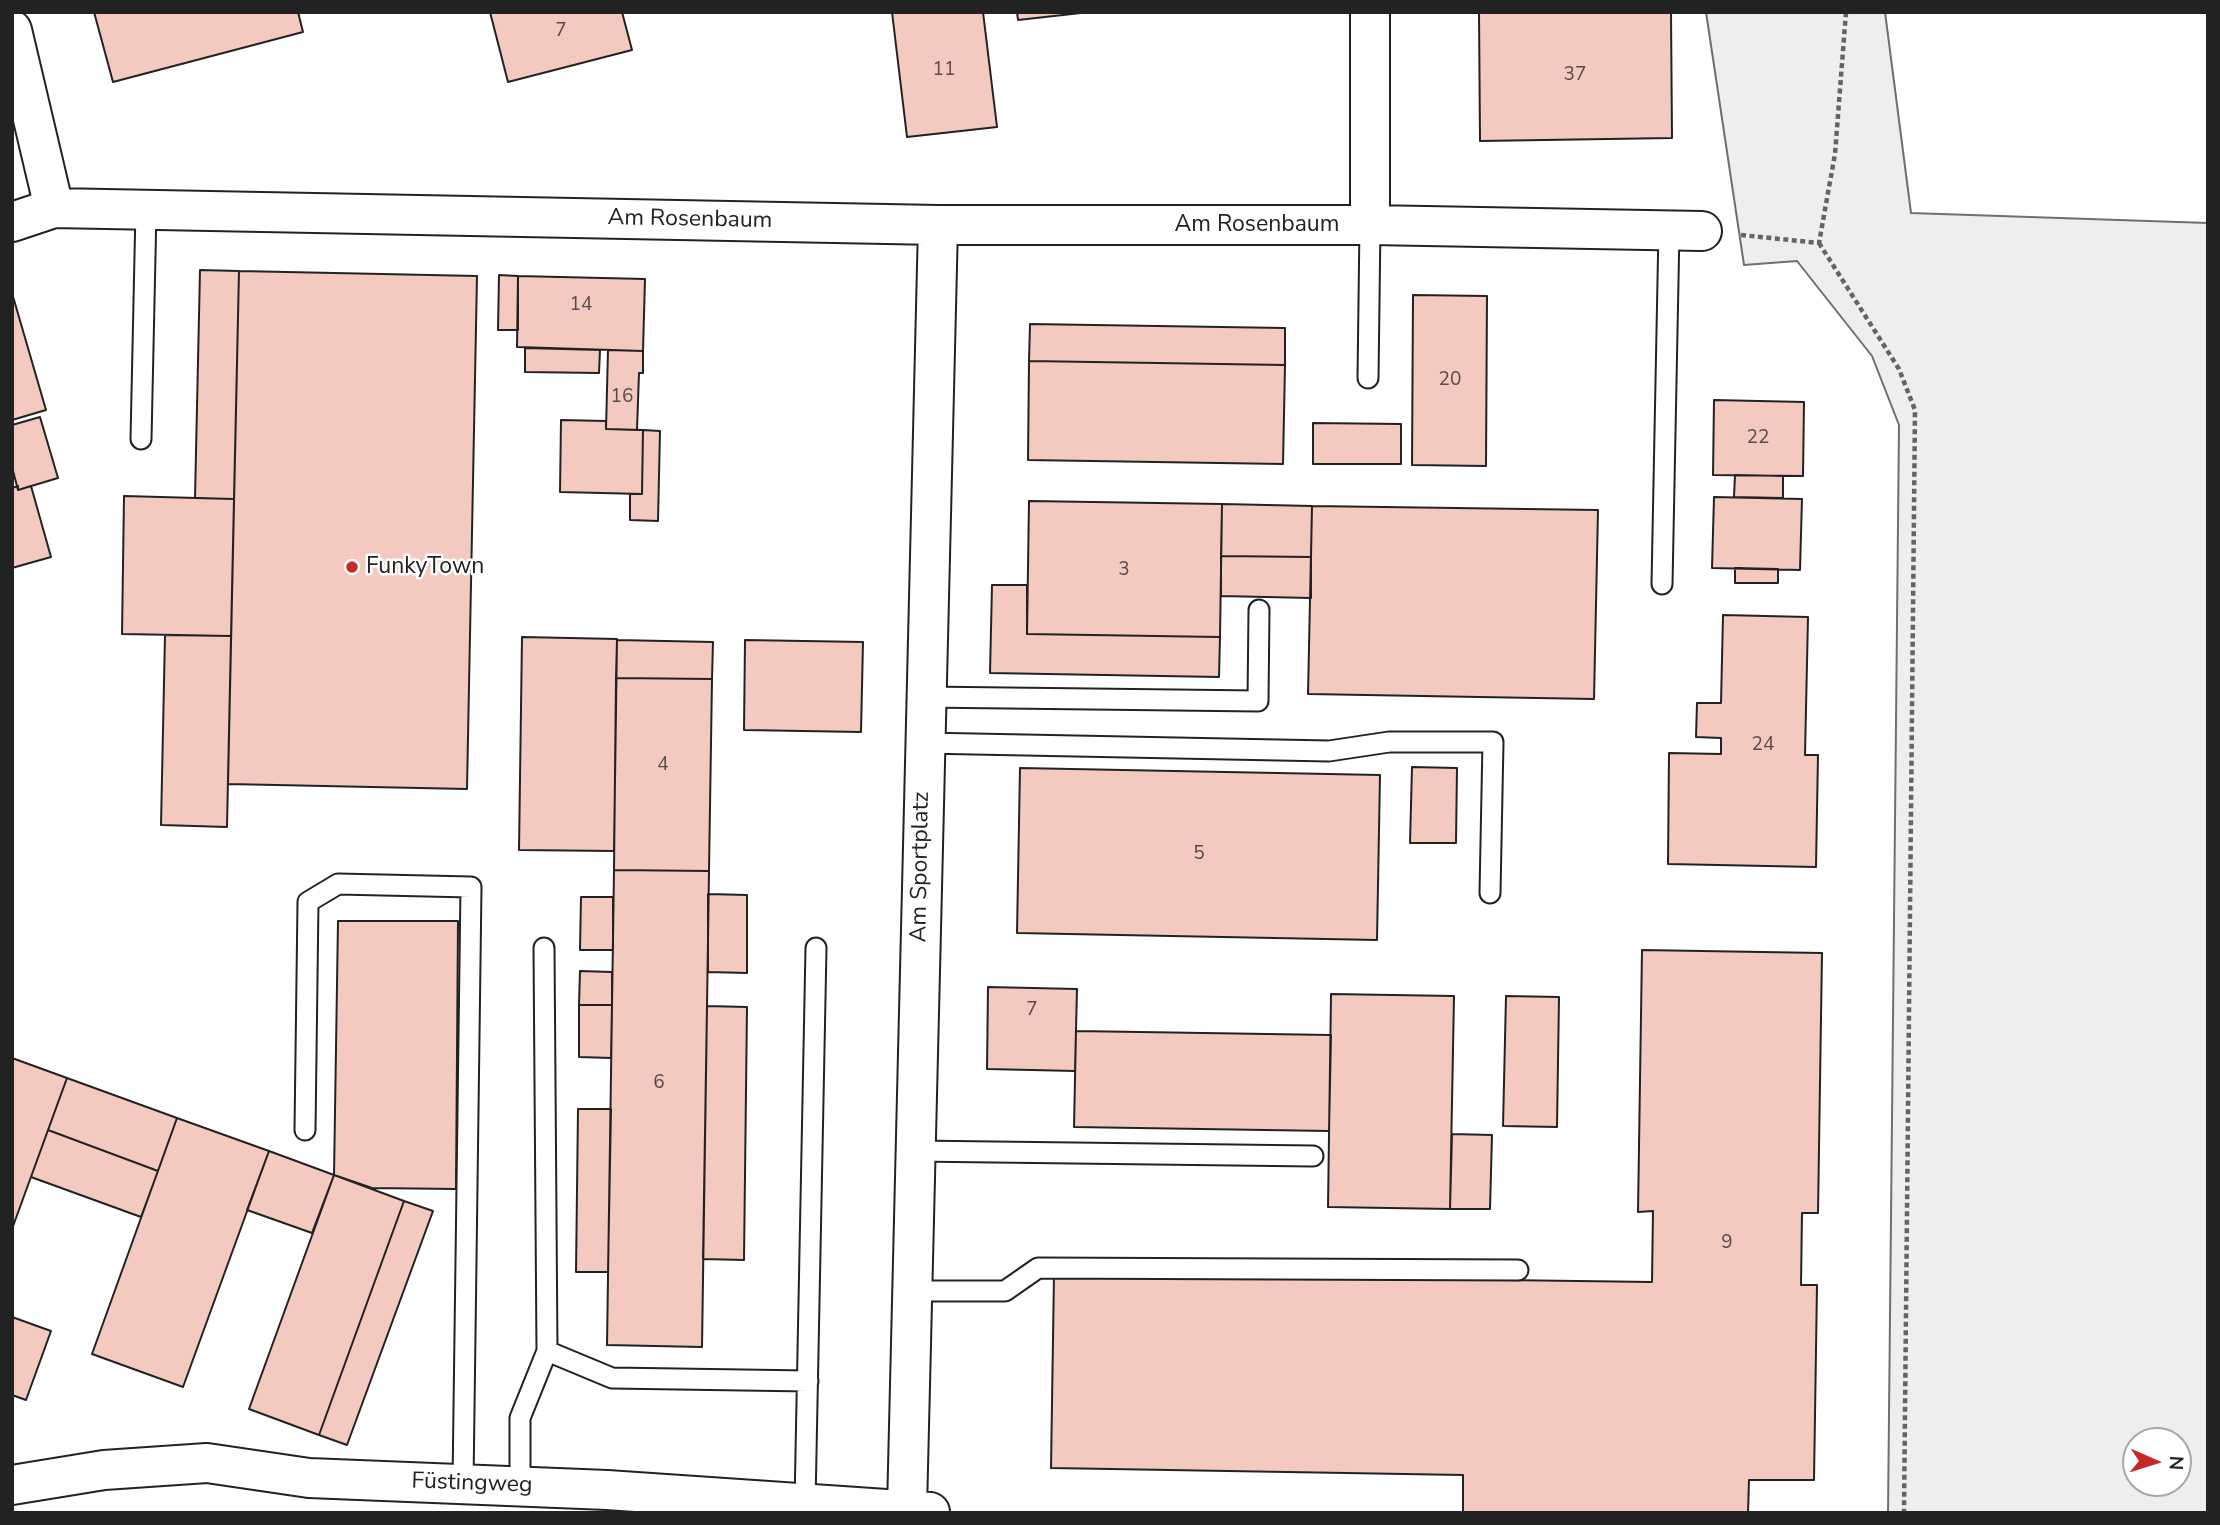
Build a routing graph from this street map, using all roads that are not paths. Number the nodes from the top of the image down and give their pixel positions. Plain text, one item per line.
1 (1370, 12) edge
2 (12, 30) edge
3 (20, 92) edge
4 (54, 208) junction
5 (146, 210) junction
6 (12, 222) edge
7 (938, 225) junction
8 (1370, 225) junction
9 (1686, 230) joint
10 (1368, 378) dead end
11 (141, 439) dead end
12 (1662, 584) dead end
13 (1259, 610) dead end
14 (924, 697) junction
15 (923, 743) junction
16 (1490, 893) dead end
17 (544, 948) dead end
18 (816, 948) dead end
19 (305, 1130) dead end
20 (914, 1151) junction
21 (1313, 1156) dead end
22 (1518, 1270) dead end
23 (911, 1291) junction
24 (547, 1351) junction
25 (808, 1381) junction
26 (463, 1483) junction
27 (12, 1485) edge
28 (520, 1486) junction
29 (805, 1503) junction
30 (920, 1511) edge

1 - 8 street, Am Rosenbaum
2 - 3 street
3 - 4 street
4 - 5 street, Am Rosenbaum
4 - 6 street, Am Rosenbaum
5 - 7 street, Am Rosenbaum
5 - 11 lane
7 - 8 street, Am Rosenbaum
7 - 14 street, Am Sportplatz
8 - 9 street, Am Rosenbaum
8 - 10 lane
9 - 12 lane
13 - 14 lane
14 - 15 street, Am Sportplatz
15 - 16 lane
15 - 20 street, Am Sportplatz
17 - 24 lane
18 - 25 lane
19 - 26 lane
20 - 21 lane
20 - 23 street, Am Sportplatz
22 - 23 lane
23 - 30 street, Am Sportplatz
24 - 25 lane
24 - 28 lane
25 - 29 lane
26 - 27 street, Füstingweg
26 - 28 street, Füstingweg
28 - 29 street, Füstingweg
29 - 30 street, Füstingweg

